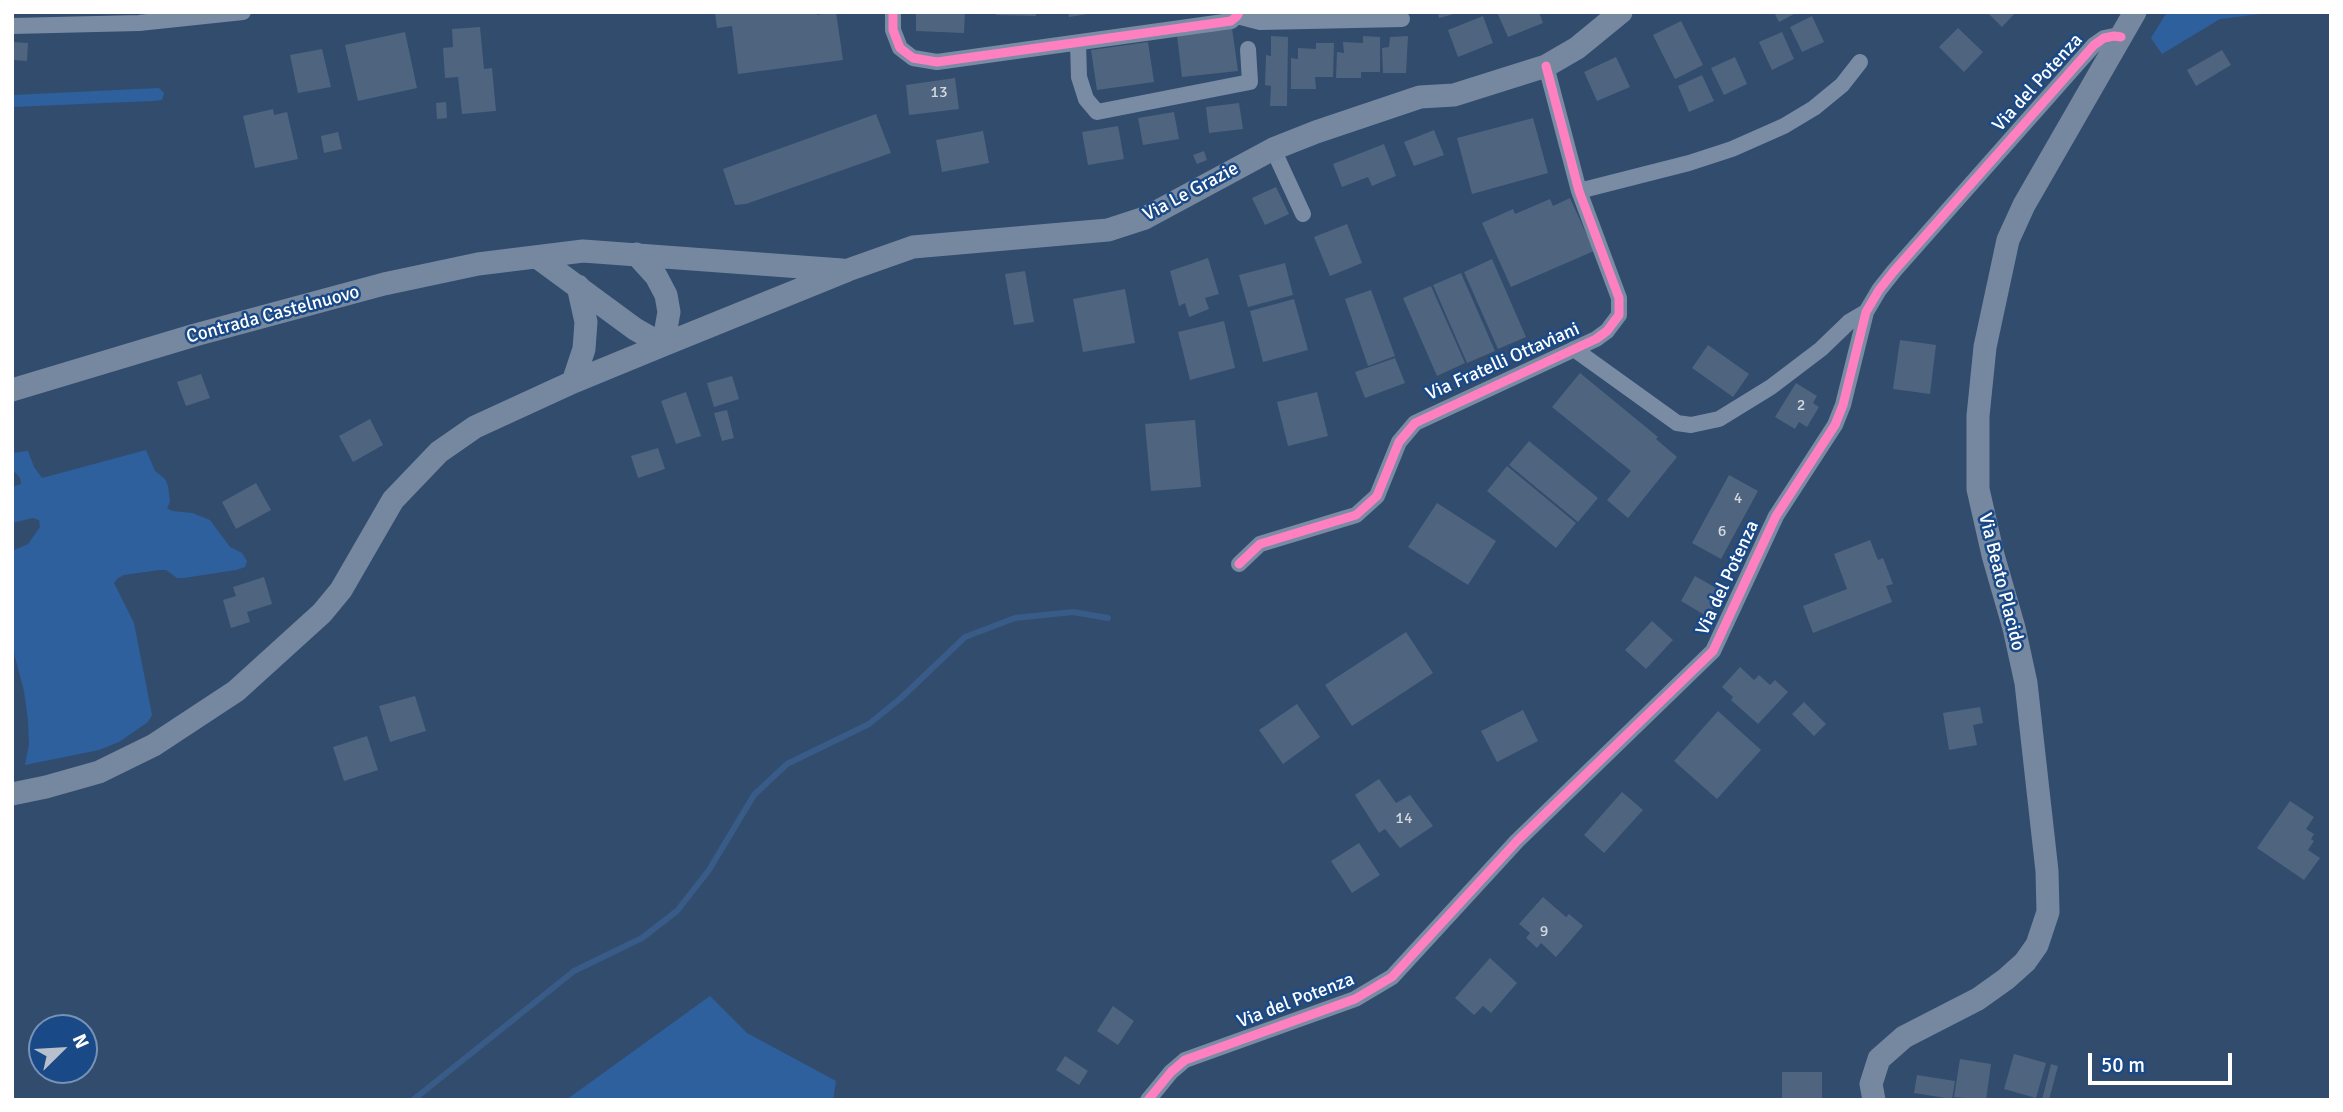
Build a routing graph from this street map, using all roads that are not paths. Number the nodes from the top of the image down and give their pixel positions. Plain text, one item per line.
1 (243, 12) edge
2 (893, 12) edge
3 (1621, 12) edge
4 (2135, 12) edge
5 (1238, 14) edge
6 (1402, 19) dead end
7 (12, 26) edge
8 (2121, 37) junction
9 (1078, 43) junction
10 (1248, 49) dead end
11 (1860, 62) dead end
12 (1546, 66) junction
13 (1273, 149) junction
14 (1579, 191) junction
15 (1303, 214) dead end
16 (636, 254) junction
17 (537, 257) junction
18 (848, 270) junction
19 (579, 286) junction
20 (1866, 312) junction
21 (663, 345) junction
22 (1574, 348) junction
23 (573, 382) junction
24 (12, 390) edge
25 (1239, 564) dead end
26 (12, 794) edge
27 (1148, 1100) edge
28 (1874, 1100) edge

1 - 7 street
2 - 9 street
3 - 12 main road, Via Le Grazie
4 - 8 main road, Via Beato Placido
5 - 6 street
5 - 9 street
8 - 20 street, Via del Potenza
8 - 28 main road, Via Beato Placido
9 - 10 street
11 - 14 street
12 - 13 main road, Via Le Grazie
12 - 14 street, Via Fratelli Ottaviani
13 - 15 street
13 - 18 main road, Via Le Grazie
14 - 22 street, Via Fratelli Ottaviani
16 - 17 main road, Contrada Castelnuovo
16 - 18 main road, Contrada Castelnuovo
16 - 21 main road
17 - 19 main road
17 - 24 main road, Contrada Castelnuovo
18 - 21 main road, Via Le Grazie
19 - 21 main road
19 - 23 main road
20 - 22 street, Via Fratelli Ottaviani
20 - 27 street, Via del Potenza
21 - 23 main road, Via Le Grazie
22 - 25 street, Via Fratelli Ottaviani
23 - 26 main road, Via Le Grazie

